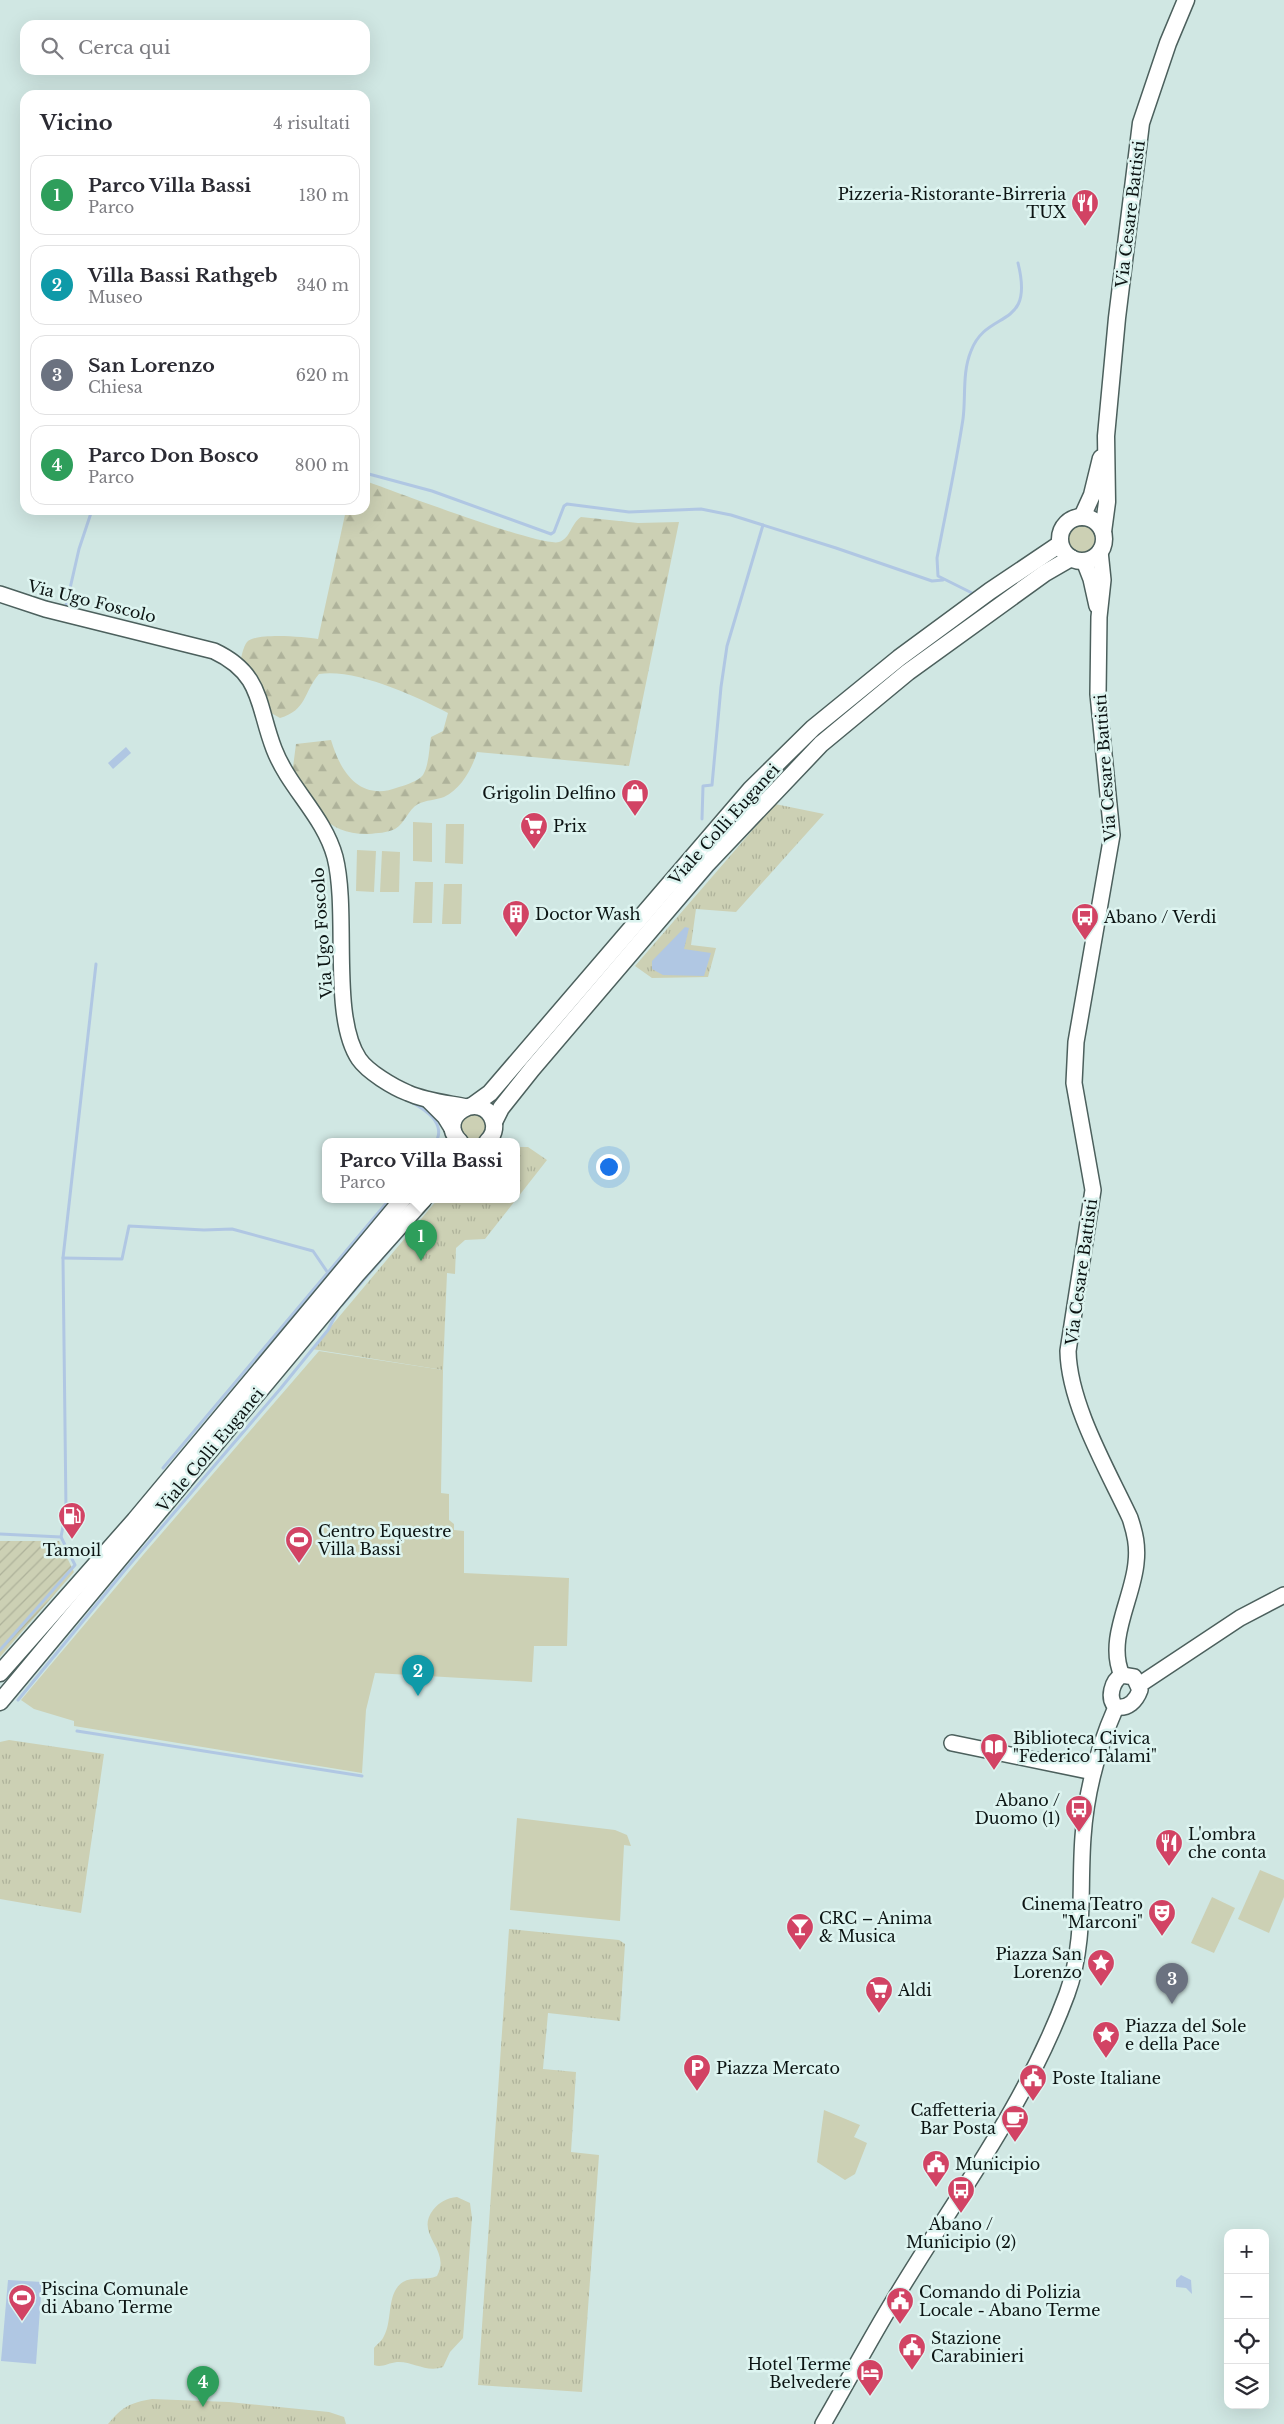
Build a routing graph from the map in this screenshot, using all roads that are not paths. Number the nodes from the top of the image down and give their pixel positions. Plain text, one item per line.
1 (1186, 0) edge
2 (1106, 436) junction
3 (1082, 517) junction
4 (1103, 532) junction
5 (1060, 544) junction
6 (1100, 551) junction
7 (1077, 560) junction
8 (0, 594) edge
9 (1099, 617) junction
10 (428, 1100) junction
11 (469, 1107) junction
12 (494, 1122) junction
13 (454, 1137) edge
14 (490, 1138) edge
15 (399, 1203) edge
16 (420, 1203) edge
17 (1284, 1595) edge
18 (0, 1673) edge
19 (1122, 1675) junction
20 (1139, 1685) junction
21 (0, 1702) edge
22 (1116, 1707) junction
23 (952, 1743) dead end
24 (1093, 1772) junction
25 (823, 2424) edge

1 - 2 main road, Via Cesare Battisti
2 - 3 main road, Via Cesare Battisti
2 - 4 main road, Via Cesare Battisti
3 - 4 main road
3 - 5 main road
4 - 6 main road, Via Cesare Battisti
5 - 7 main road, Via Cesare Battisti
5 - 11 main road, Viale Colli Euganei
6 - 7 main road
6 - 9 street, Via Cesare Battisti
7 - 9 street, Via Cesare Battisti
7 - 12 main road, Viale Colli Euganei
8 - 10 street, Via Ugo Foscolo
9 - 19 street, Via Cesare Battisti
10 - 11 street, Via Ugo Foscolo
10 - 13 street, Via Ugo Foscolo
11 - 12 main road
11 - 13 main road, Viale Colli Euganei
12 - 14 main road, Viale Colli Euganei
15 - 18 main road, Viale Colli Euganei
16 - 21 main road, Viale Colli Euganei
17 - 20 street
19 - 20 street
19 - 22 street
20 - 22 street
22 - 24 street
23 - 24 street
24 - 25 street

